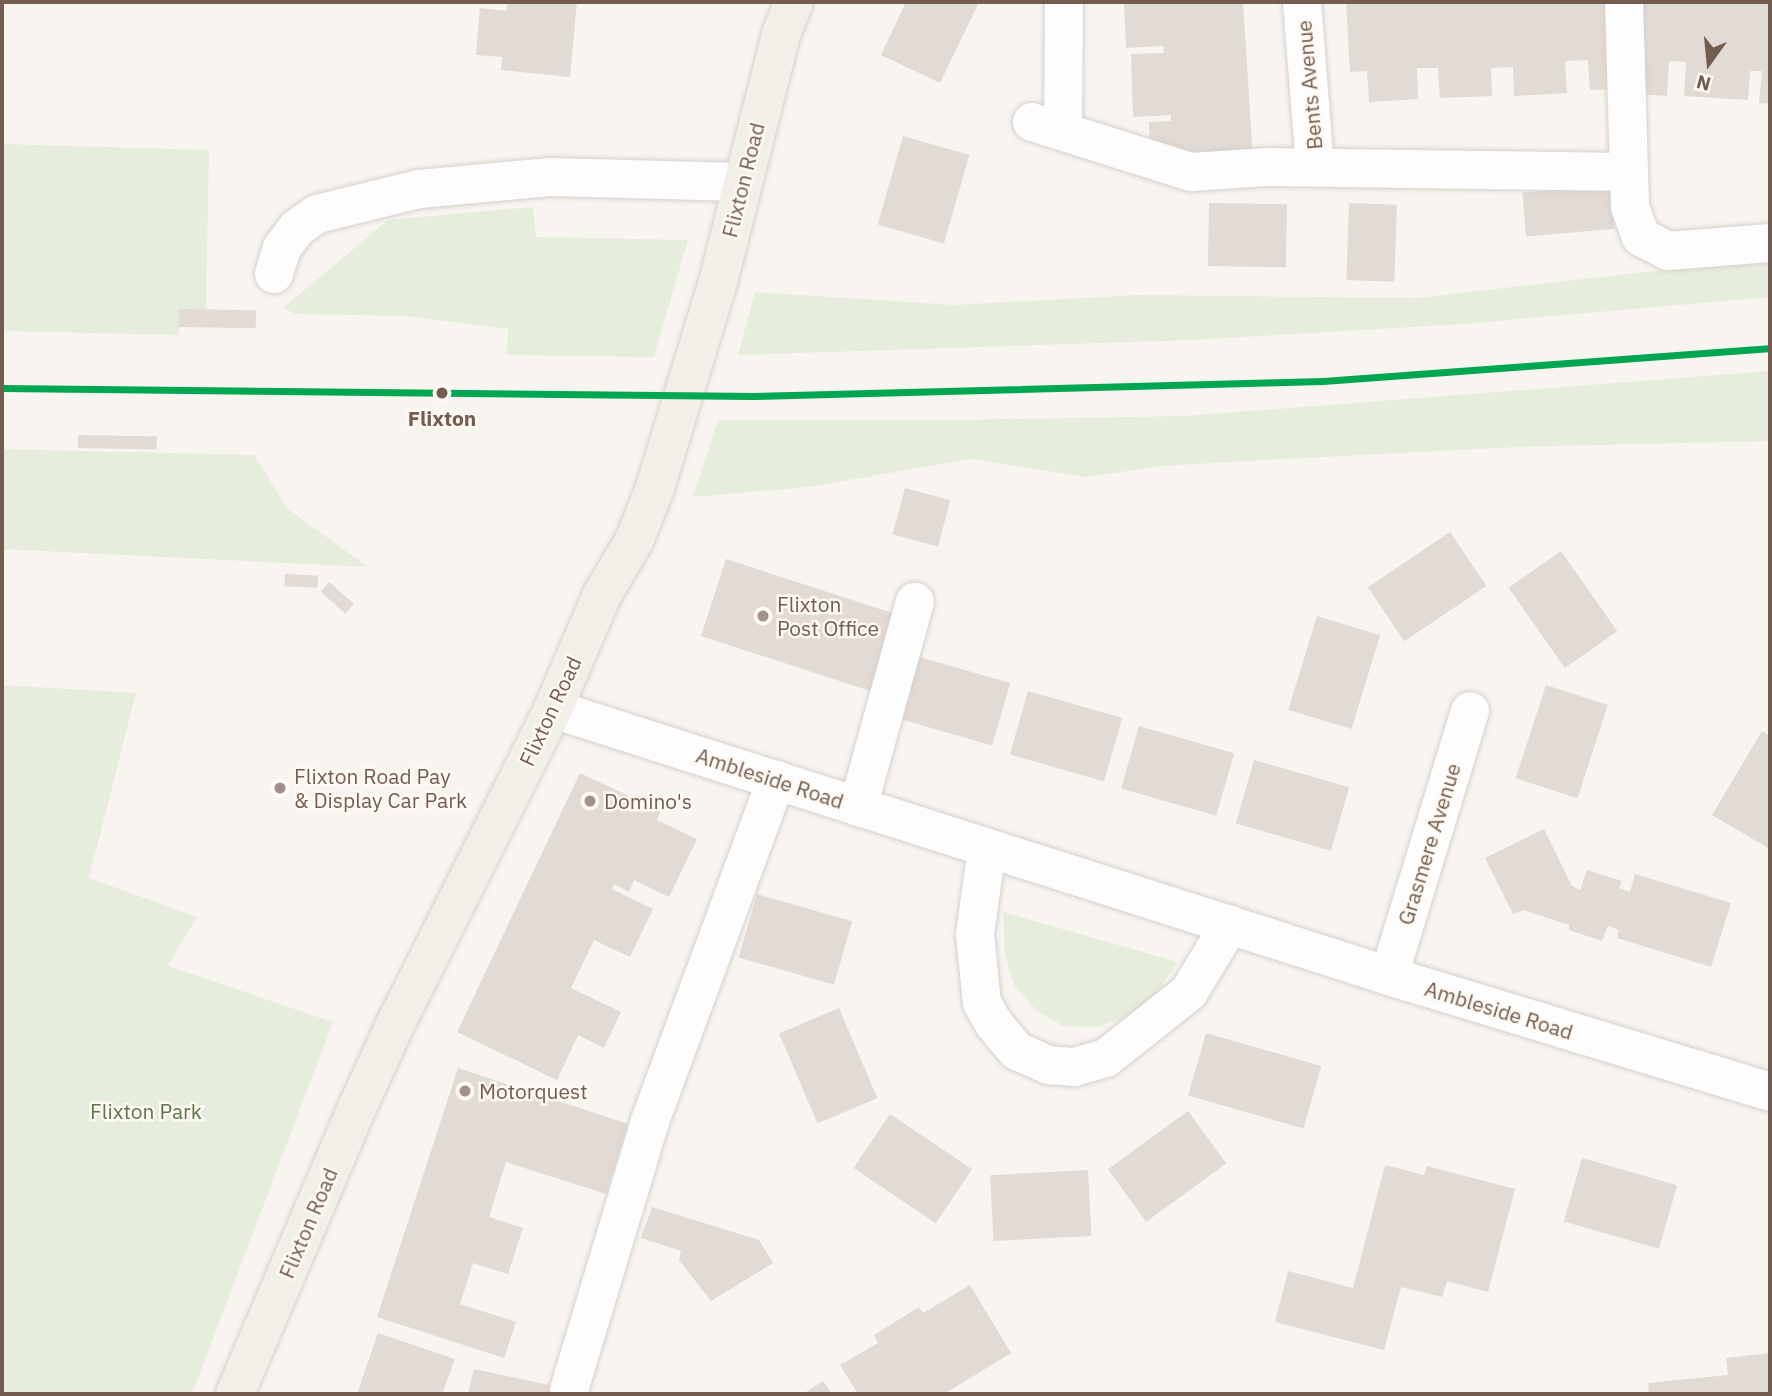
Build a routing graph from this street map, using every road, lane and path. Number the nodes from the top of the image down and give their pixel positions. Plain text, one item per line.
1 (794, 2) edge
2 (1064, 2) edge
3 (1302, 2) edge
4 (1624, 2) edge
5 (1315, 167) junction
6 (1629, 172) junction
7 (741, 182) junction
8 (1770, 243) edge
9 (274, 274) dead end
10 (915, 601) dead end
11 (553, 709) junction
12 (1470, 711) dead end
13 (776, 780) junction
14 (859, 807) junction
15 (986, 848) junction
16 (1230, 924) junction
17 (1389, 976) junction
18 (1770, 1092) edge
19 (569, 1390) dead end
20 (235, 1394) edge

1 - 7 main road, Flixton Road
2 - 5 street
3 - 5 street, Bents Avenue
4 - 6 street
5 - 6 street
6 - 8 street
7 - 9 street
7 - 11 main road, Flixton Road
10 - 14 street
11 - 13 street, Ambleside Road
11 - 20 main road, Flixton Road
12 - 17 street, Grasmere Avenue
13 - 14 street, Ambleside Road
13 - 19 street
14 - 15 street, Ambleside Road
15 - 16 street, Ambleside Road
15 - 16 street
16 - 17 street, Ambleside Road
17 - 18 street, Ambleside Road

